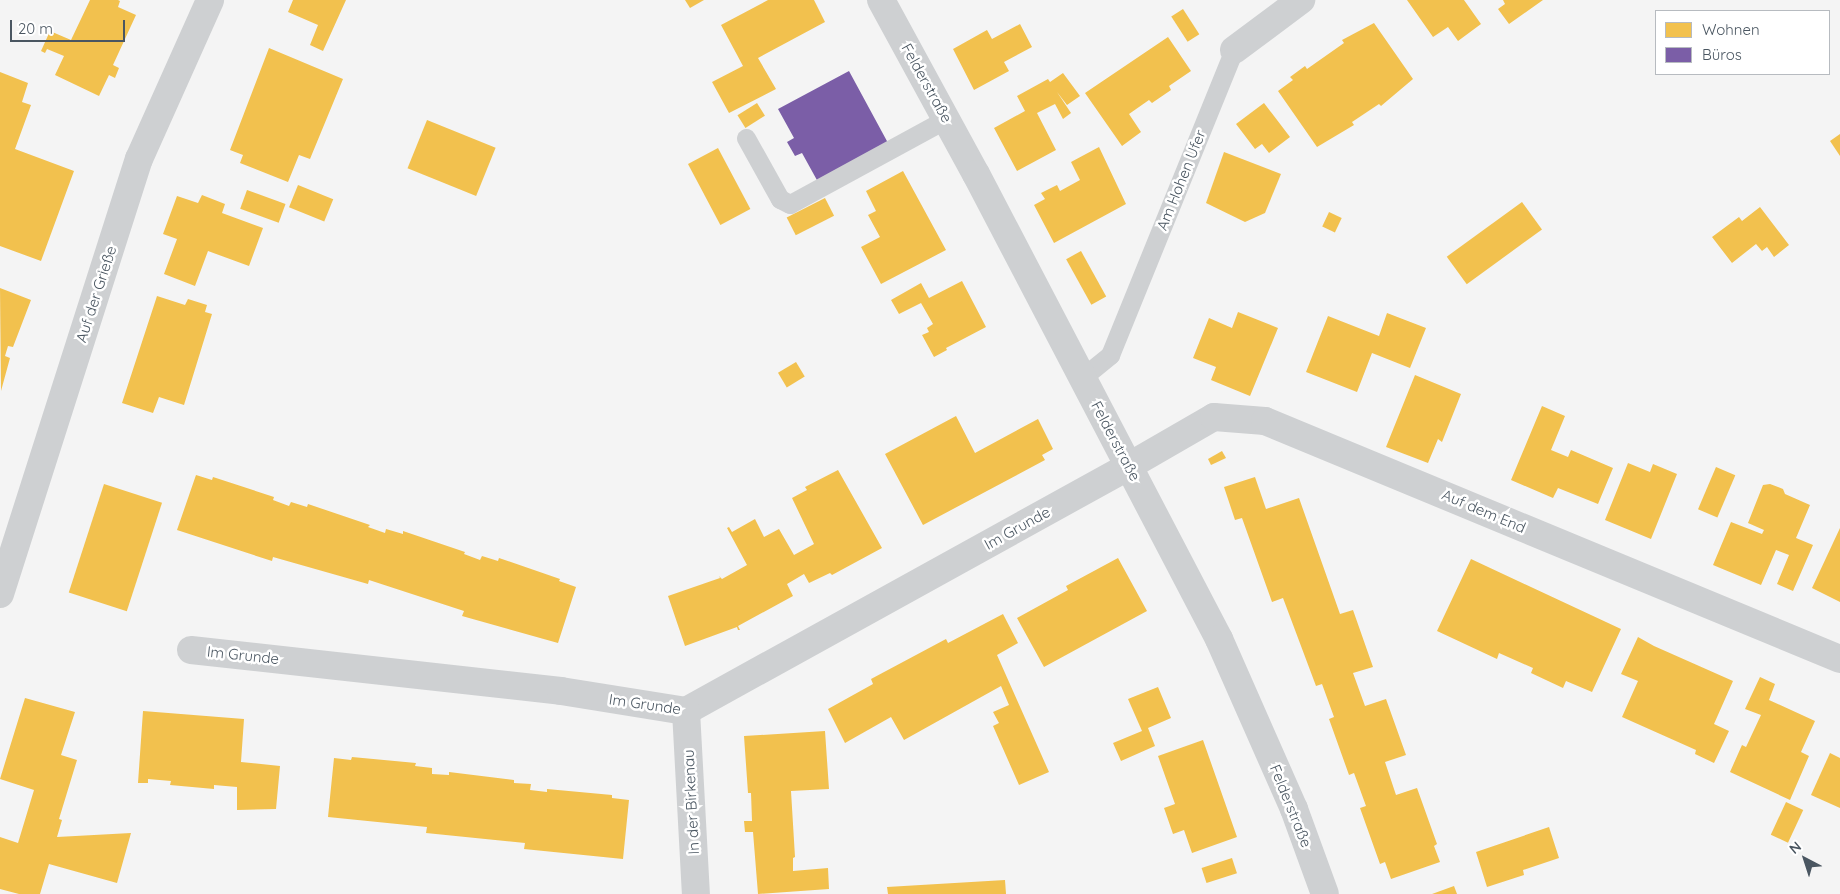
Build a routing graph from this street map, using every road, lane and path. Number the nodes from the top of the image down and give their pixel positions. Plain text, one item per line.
1 (210, 0) edge
2 (881, 0) edge
3 (1301, 0) edge
4 (1234, 50) joint
5 (946, 119) junction
6 (746, 138) dead end
7 (1083, 377) junction
8 (1129, 466) junction
9 (0, 594) edge
10 (191, 650) dead end
11 (1840, 659) edge
12 (686, 711) junction
13 (696, 894) edge
14 (1325, 894) edge

1 - 9 street, Auf der Grieße
2 - 5 street, Felderstraße
3 - 4 street, Am Hohen Ufer
4 - 7 lane, Am Hohen Ufer
5 - 6 lane
5 - 7 street, Felderstraße
7 - 8 street, Felderstraße
8 - 11 street, Auf dem End
8 - 12 street, Im Grunde
8 - 14 street, Felderstraße
10 - 12 street, Im Grunde
12 - 13 street, In der Birkenau

